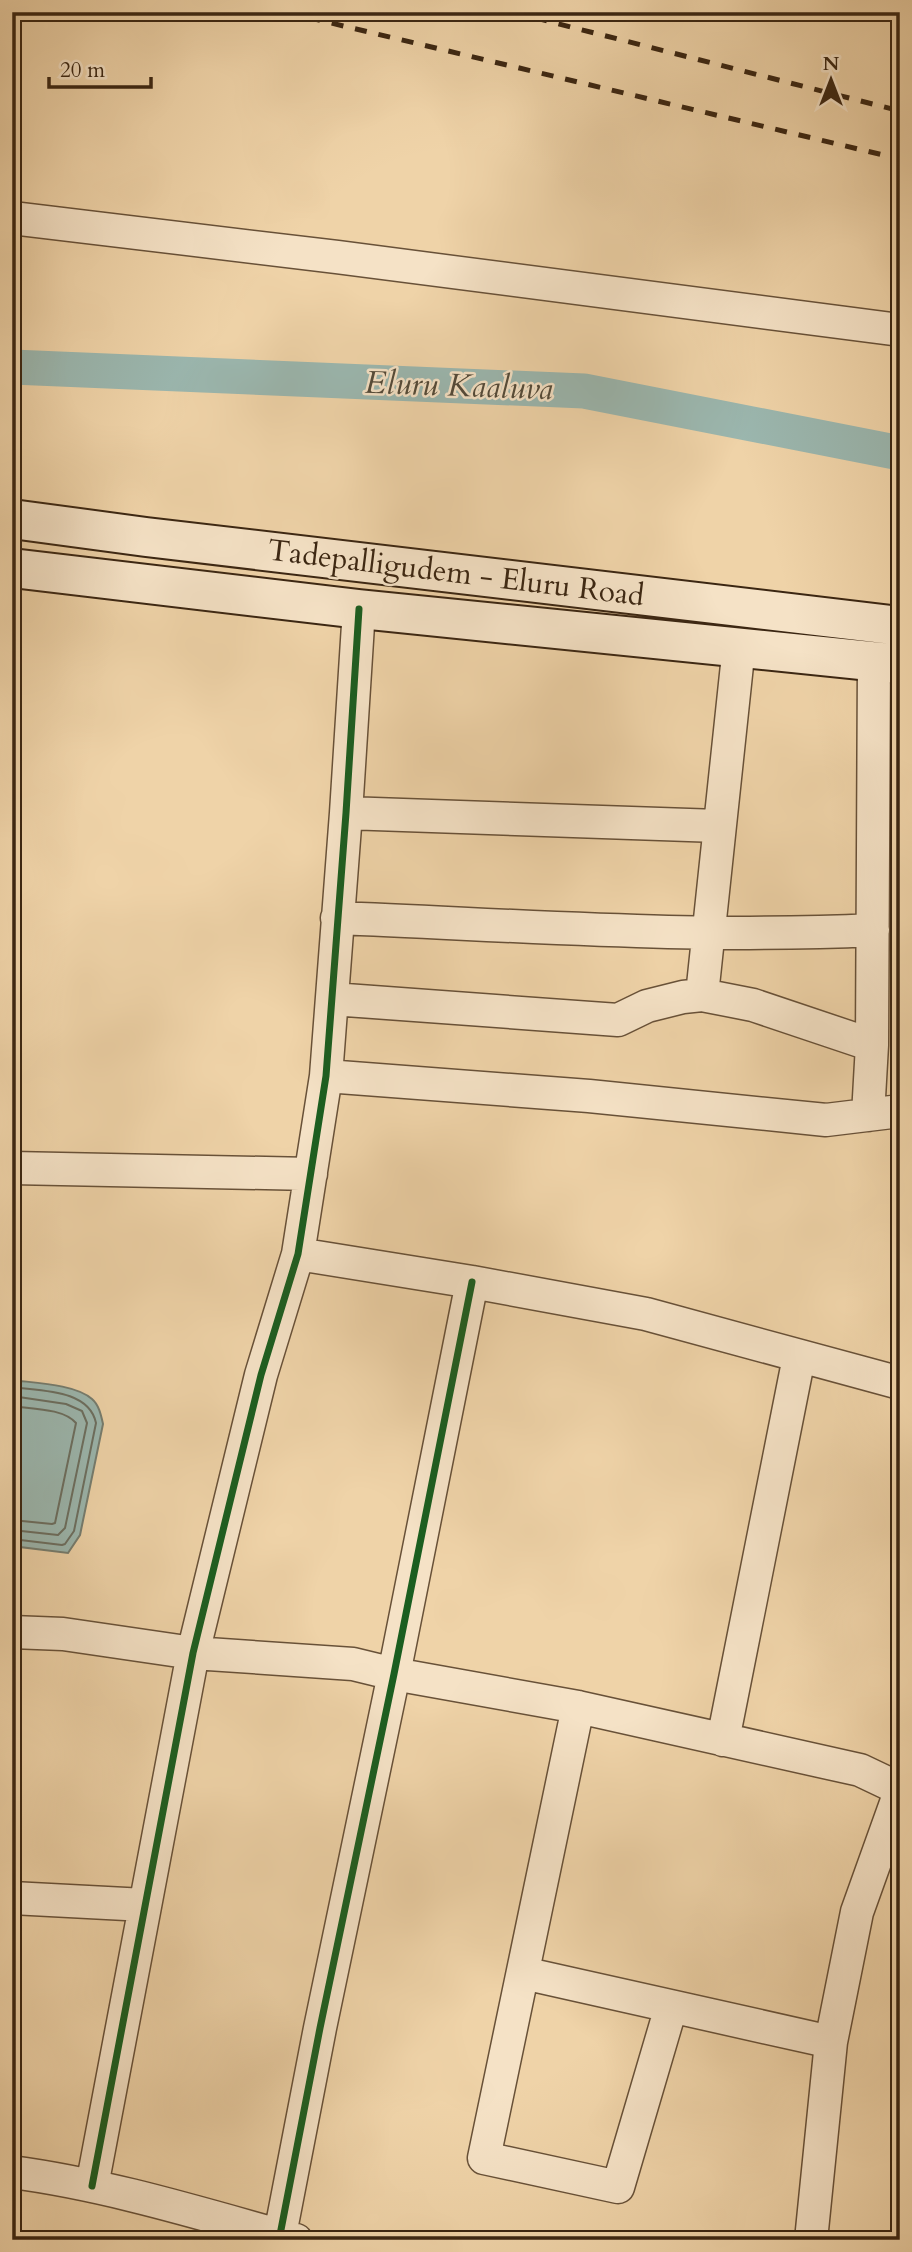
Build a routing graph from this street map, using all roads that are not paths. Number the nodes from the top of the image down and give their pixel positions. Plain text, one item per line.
1 (12, 218) edge
2 (900, 330) edge
3 (12, 519) edge
4 (12, 568) edge
5 (359, 609) junction
6 (900, 626) edge
7 (738, 646) junction
8 (887, 662) edge
9 (346, 813) junction
10 (719, 826) junction
11 (337, 918) junction
12 (873, 930) junction
13 (708, 933) junction
14 (702, 995) junction
15 (331, 999) junction
16 (872, 1045) junction
17 (326, 1076) junction
18 (900, 1111) edge
19 (868, 1115) junction
20 (12, 1168) edge
21 (311, 1174) junction
22 (298, 1254) junction
23 (472, 1282) junction
24 (799, 1357) junction
25 (900, 1383) edge
26 (12, 1632) edge
27 (192, 1653) junction
28 (394, 1674) junction
29 (578, 1707) junction
30 (723, 1740) junction
31 (900, 1791) edge
32 (12, 1898) edge
33 (145, 1905) junction
34 (523, 1973) junction
35 (671, 2007) junction
36 (831, 2042) junction
37 (12, 2172) edge
38 (92, 2186) junction
39 (285, 2238) edge
40 (811, 2240) edge

1 - 2 street
3 - 6 main road, Tadepalligudem - Eluru Road
4 - 5 main road, Tadepalligudem - Eluru Road
5 - 7 main road, Tadepalligudem - Eluru Road
5 - 9 street
7 - 8 main road, Tadepalligudem - Eluru Road
7 - 10 street
8 - 12 street
9 - 10 street
9 - 11 street
10 - 13 street
11 - 13 street
11 - 15 street
12 - 13 street
12 - 16 street
13 - 14 street
14 - 15 street
14 - 16 street
15 - 17 street
16 - 19 street
17 - 19 street
17 - 21 street
18 - 19 street
20 - 21 street
21 - 22 street
22 - 23 street
22 - 27 street
23 - 24 street
23 - 28 street
24 - 25 street
24 - 30 street
26 - 27 street
27 - 28 street
27 - 33 street
28 - 29 street
28 - 39 street
29 - 30 street
29 - 34 street
30 - 31 street
31 - 36 street
32 - 33 street
33 - 38 street
34 - 35 street
34 - 35 street
35 - 36 street
36 - 40 street
37 - 38 street
38 - 39 street

